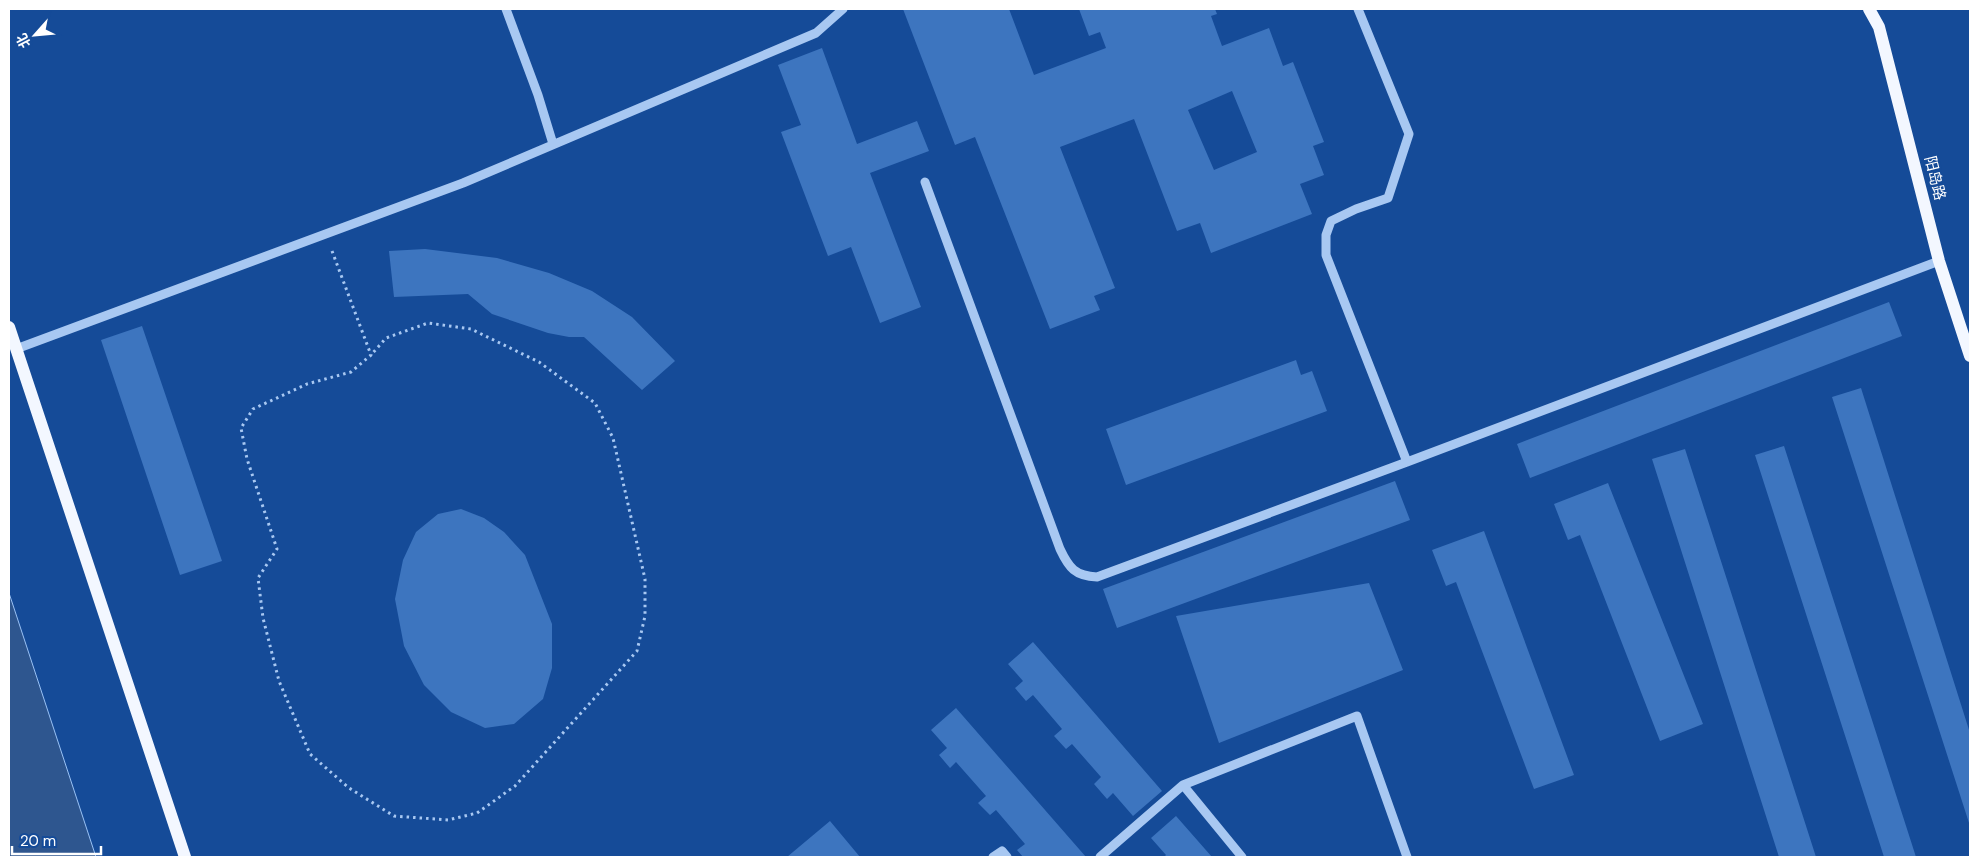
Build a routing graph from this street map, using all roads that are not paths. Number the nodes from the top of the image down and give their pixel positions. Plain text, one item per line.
1 (506, 9) edge
2 (843, 9) edge
3 (1358, 9) edge
4 (1870, 9) edge
5 (553, 144) junction
6 (925, 182) dead end
7 (1939, 261) junction
8 (9, 327) edge
9 (16, 350) junction
10 (1970, 356) edge
11 (1407, 462) junction
12 (1183, 785) junction
13 (185, 857) edge
14 (994, 857) edge
15 (1007, 857) edge
16 (1100, 857) edge
17 (1242, 857) edge
18 (1407, 857) edge

1 - 5 lane
2 - 5 lane
3 - 11 lane
4 - 7 main road, 阳岛路
5 - 9 lane
6 - 11 lane
7 - 10 main road, 阳岛路
7 - 11 lane
8 - 9 main road
9 - 13 main road
12 - 16 lane
12 - 17 lane
12 - 18 lane
14 - 15 lane

